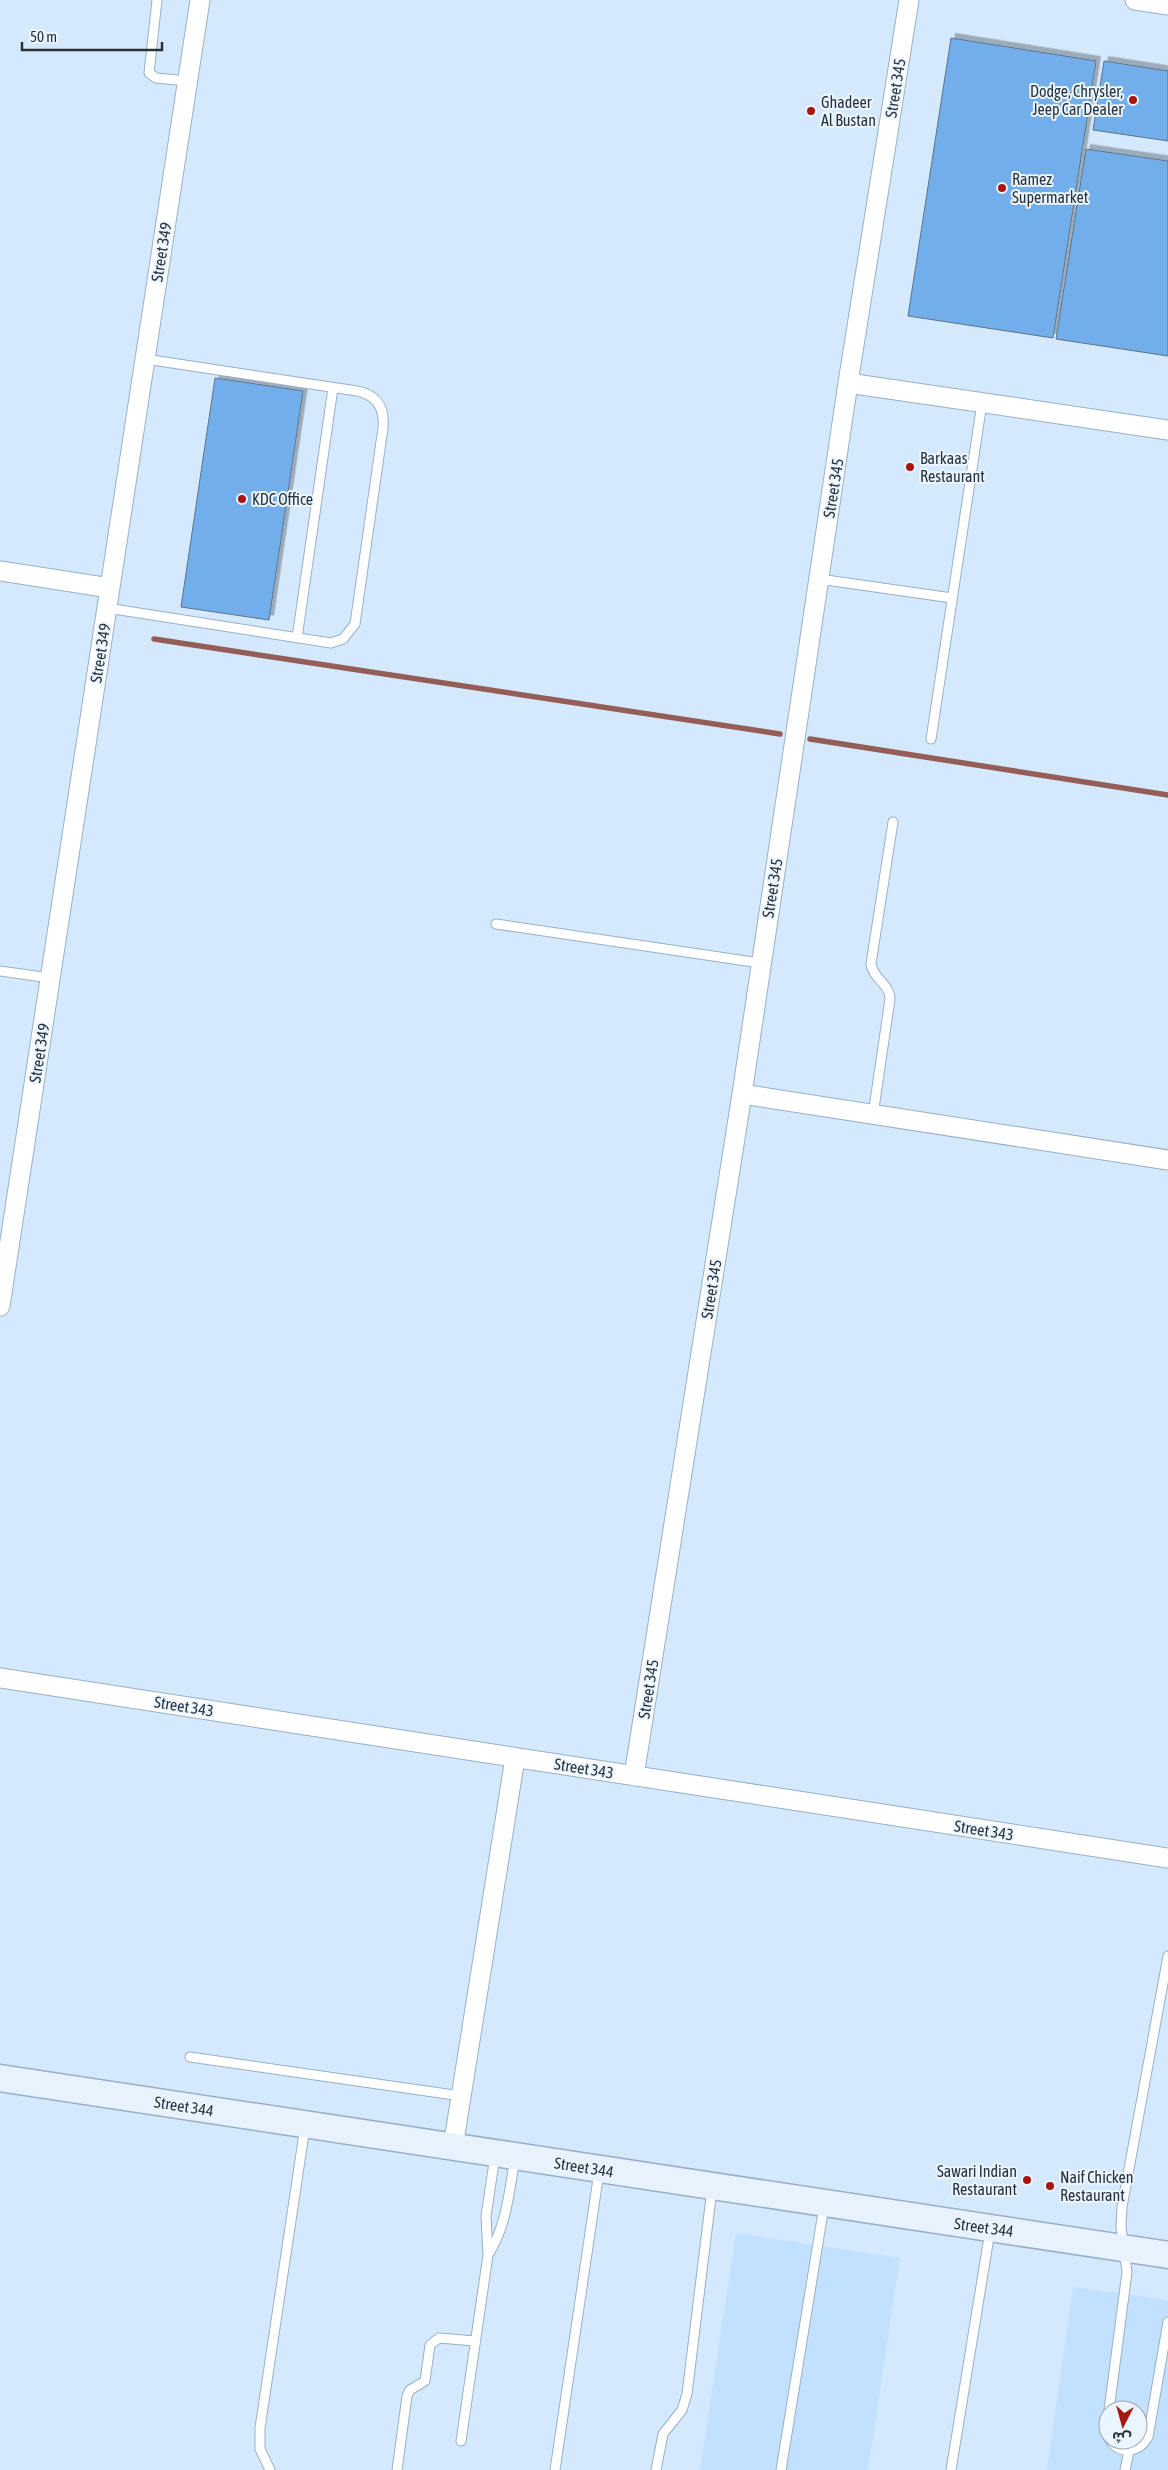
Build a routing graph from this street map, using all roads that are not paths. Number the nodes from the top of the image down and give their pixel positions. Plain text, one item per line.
1 (157, 0) edge
2 (200, 0) edge
3 (909, 0) edge
4 (1135, 0) edge
5 (1168, 5) edge
6 (188, 82) junction
7 (145, 359) junction
8 (848, 383) junction
9 (333, 388) junction
10 (982, 402) junction
11 (1168, 430) edge
12 (0, 570) edge
13 (819, 579) junction
14 (110, 588) junction
15 (952, 598) junction
16 (107, 608) junction
17 (297, 638) junction
18 (931, 739) dead end
19 (893, 822) dead end
20 (496, 924) dead end
21 (760, 963) junction
22 (0, 971) edge
23 (50, 978) junction
24 (742, 1094) junction
25 (873, 1115) junction
26 (1168, 1160) edge
27 (0, 1306) edge
28 (0, 1678) edge
29 (515, 1758) junction
30 (634, 1776) junction
31 (1168, 1858) edge
32 (1168, 1956) edge
33 (190, 2057) dead end
34 (0, 2078) edge
35 (461, 2096) junction
36 (306, 2124) junction
37 (453, 2147) junction
38 (505, 2155) junction
39 (599, 2169) junction
40 (712, 2186) junction
41 (824, 2203) junction
42 (990, 2228) junction
43 (1124, 2247) junction
44 (1168, 2254) edge
45 (488, 2255) junction
46 (1168, 2322) edge
47 (476, 2341) junction
48 (1110, 2400) edge
49 (461, 2441) dead end
50 (1126, 2450) edge
51 (1129, 2451) junction
52 (270, 2470) edge
53 (397, 2470) edge
54 (555, 2470) edge
55 (656, 2470) edge
56 (781, 2470) edge
57 (951, 2470) edge
58 (1125, 2470) edge

1 - 6 lane
2 - 6 street, Street 349
3 - 8 street, Street 345
4 - 5 street
6 - 7 street, Street 349
7 - 9 lane
7 - 14 street, Street 349
8 - 10 street
8 - 13 street, Street 345
9 - 17 lane
9 - 17 lane
10 - 11 street
10 - 15 lane
12 - 14 street
13 - 15 lane
13 - 21 street, Street 345
14 - 16 street, Street 349
15 - 18 lane
16 - 17 lane
16 - 23 street, Street 349
19 - 25 lane
20 - 21 lane
21 - 24 street, Street 345
22 - 23 lane
23 - 27 street, Street 349
24 - 25 street
24 - 30 street, Street 345
25 - 26 street
28 - 29 street, Street 343
29 - 30 street, Street 343
29 - 35 street
30 - 31 street, Street 343
32 - 43 lane
33 - 35 lane
34 - 36 main road, Street 344
35 - 37 street
36 - 37 main road, Street 344
36 - 52 lane
37 - 38 main road, Street 344
38 - 39 main road, Street 344
38 - 45 lane
38 - 45 lane
39 - 40 main road, Street 344
39 - 54 lane
40 - 41 main road, Street 344
40 - 55 lane
41 - 42 main road, Street 344
41 - 56 lane
42 - 43 main road, Street 344
42 - 57 lane
43 - 44 main road, Street 344
43 - 48 lane
45 - 47 lane
46 - 51 lane
47 - 49 lane
47 - 53 lane
50 - 51 lane
51 - 58 lane

